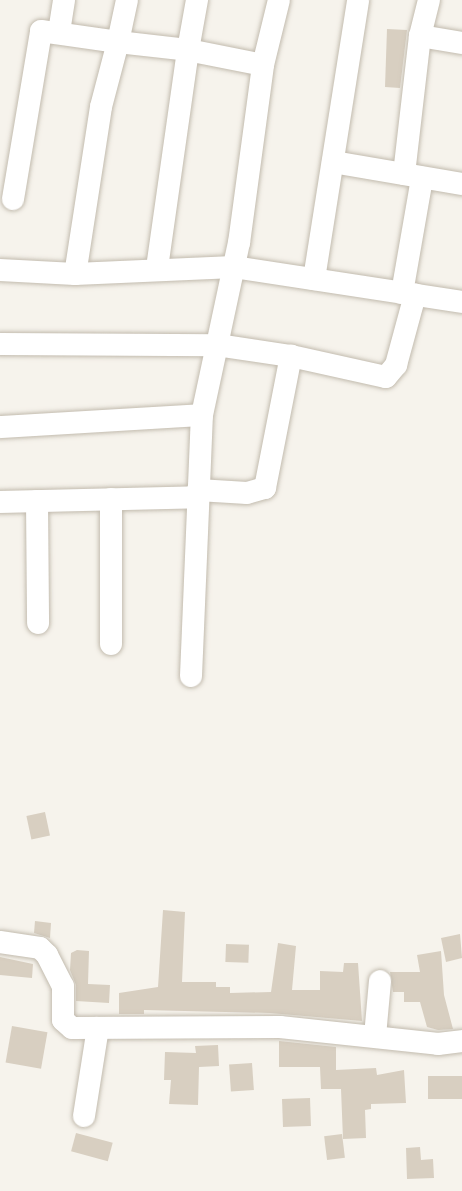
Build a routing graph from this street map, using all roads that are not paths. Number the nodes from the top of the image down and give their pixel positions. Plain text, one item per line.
1 (64, 0) edge
2 (127, 0) edge
3 (197, 0) edge
4 (279, 0) edge
5 (358, 0) edge
6 (429, 0) edge
7 (59, 32) junction
8 (420, 36) junction
9 (118, 42) junction
10 (462, 43) edge
11 (188, 50) junction
12 (263, 65) junction
13 (333, 162) junction
14 (413, 176) junction
15 (462, 184) edge
16 (13, 199) dead end
17 (234, 267) junction
18 (157, 268) junction
19 (0, 270) edge
20 (75, 274) junction
21 (314, 279) junction
22 (408, 294) junction
23 (462, 302) edge
24 (0, 344) edge
25 (218, 345) junction
26 (291, 356) junction
27 (202, 415) junction
28 (0, 427) edge
29 (198, 493) junction
30 (111, 499) junction
31 (37, 501) junction
32 (0, 502) edge
33 (38, 623) dead end
34 (111, 644) dead end
35 (191, 676) dead end
36 (0, 942) edge
37 (380, 981) dead end
38 (98, 1028) junction
39 (375, 1036) junction
40 (462, 1041) edge
41 (84, 1116) dead end

1 - 7 street
2 - 9 street
3 - 11 street
4 - 12 street
5 - 13 street
6 - 8 street
7 - 9 street
7 - 16 street
8 - 10 street
8 - 14 street
9 - 11 street
9 - 20 street
11 - 12 street
11 - 18 street
12 - 17 street
13 - 14 street
13 - 21 street
14 - 15 street
14 - 22 street
17 - 18 street
17 - 21 street
17 - 25 street
18 - 20 street
19 - 20 street
21 - 22 street
22 - 23 street
22 - 26 street
24 - 25 street
25 - 26 street
25 - 27 street
26 - 29 street
27 - 28 street
27 - 29 street
29 - 30 street
29 - 35 street
30 - 31 street
30 - 34 street
31 - 32 street
31 - 33 street
36 - 38 street
37 - 39 street
38 - 39 street
38 - 41 street
39 - 40 street

